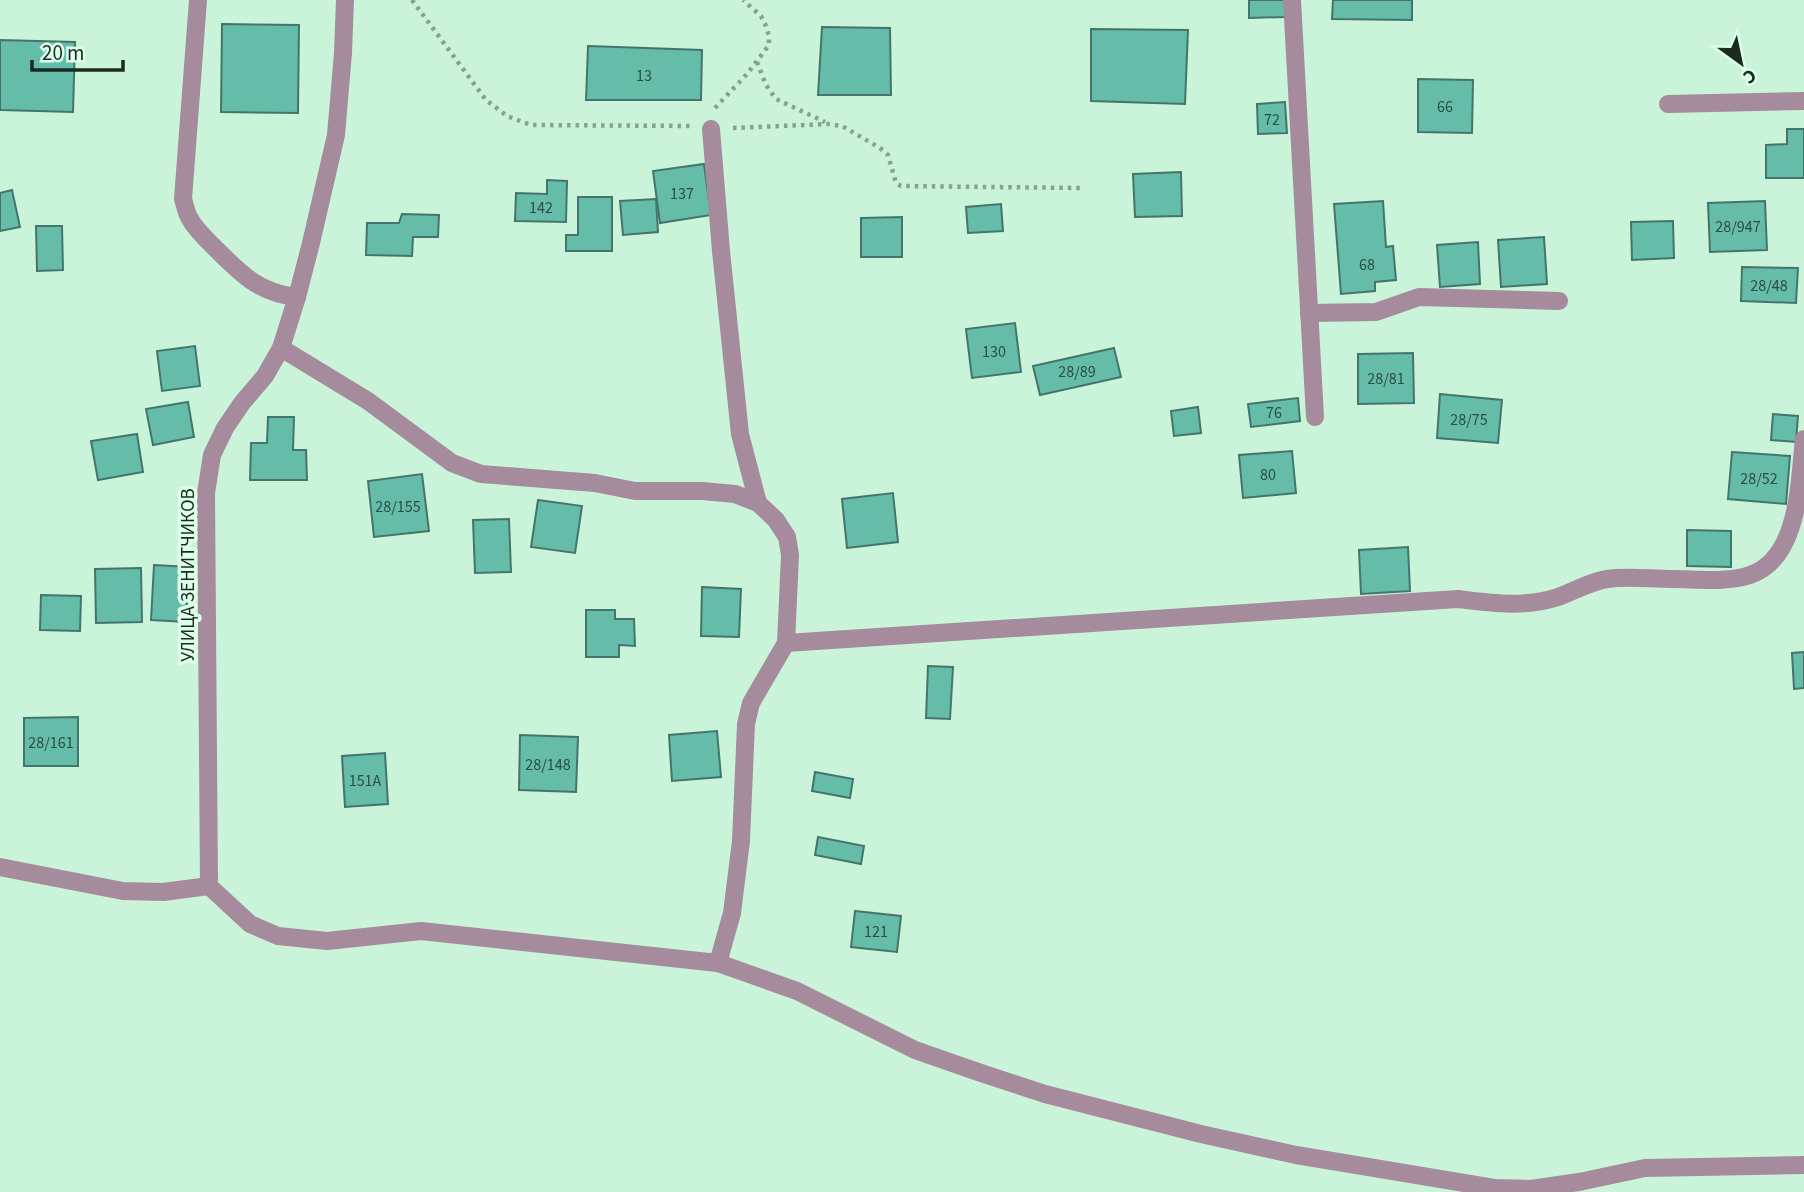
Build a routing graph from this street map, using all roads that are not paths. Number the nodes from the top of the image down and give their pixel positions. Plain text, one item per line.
1 (198, 0) edge
2 (345, 0) edge
3 (1292, 0) edge
4 (1804, 101) edge
5 (1668, 104) dead end
6 (712, 128) dead end
7 (297, 297) junction
8 (1559, 301) dead end
9 (1309, 313) junction
10 (281, 348) junction
11 (1315, 416) dead end
12 (1804, 439) edge
13 (758, 503) junction
14 (786, 643) junction
15 (0, 867) edge
16 (209, 886) junction
17 (718, 963) junction
18 (1804, 1165) edge

1 - 7 street
2 - 7 street, УЛИЦА ЗЕНИТЧИКОВ
3 - 9 street
4 - 5 street
6 - 13 street
7 - 10 street, УЛИЦА ЗЕНИТЧИКОВ
8 - 9 street
9 - 11 street
10 - 13 street
10 - 16 street, УЛИЦА ЗЕНИТЧИКОВ
12 - 14 street
13 - 14 street
14 - 17 street
15 - 16 street
16 - 17 street
17 - 18 street

